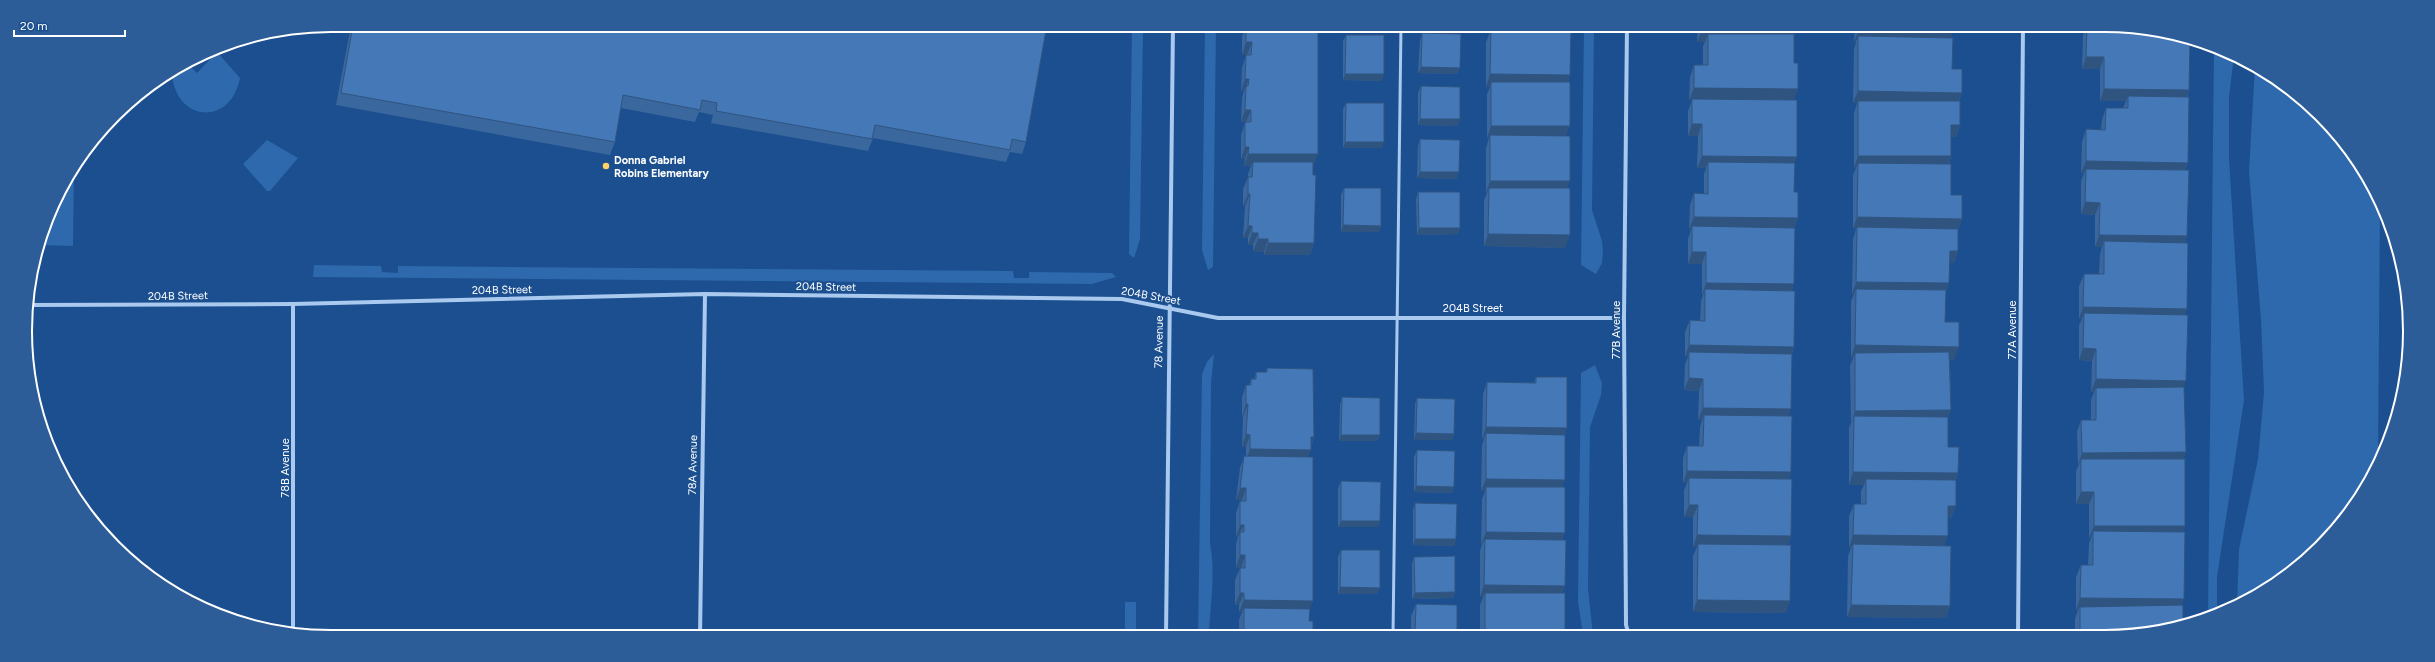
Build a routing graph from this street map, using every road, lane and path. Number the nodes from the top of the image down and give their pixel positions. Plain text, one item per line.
1 (1172, 32) edge
2 (1401, 32) edge
3 (1627, 32) edge
4 (2023, 32) edge
5 (705, 294) junction
6 (293, 304) junction
7 (34, 305) edge
8 (1169, 308) junction
9 (1397, 317) junction
10 (1624, 318) junction
11 (293, 627) edge
12 (700, 630) edge
13 (1166, 630) edge
14 (1393, 630) edge
15 (1628, 630) edge
16 (2018, 630) edge

1 - 8 street, 78 Avenue
2 - 9 lane
3 - 10 street, 77B Avenue
4 - 16 street, 77A Avenue
5 - 6 street, 204B Street
5 - 8 street, 204B Street
5 - 12 street, 78A Avenue
6 - 7 street, 204B Street
6 - 11 street, 78B Avenue
8 - 9 street, 204B Street
8 - 13 street, 78 Avenue
9 - 10 street, 204B Street
9 - 14 lane
10 - 15 street, 77B Avenue

